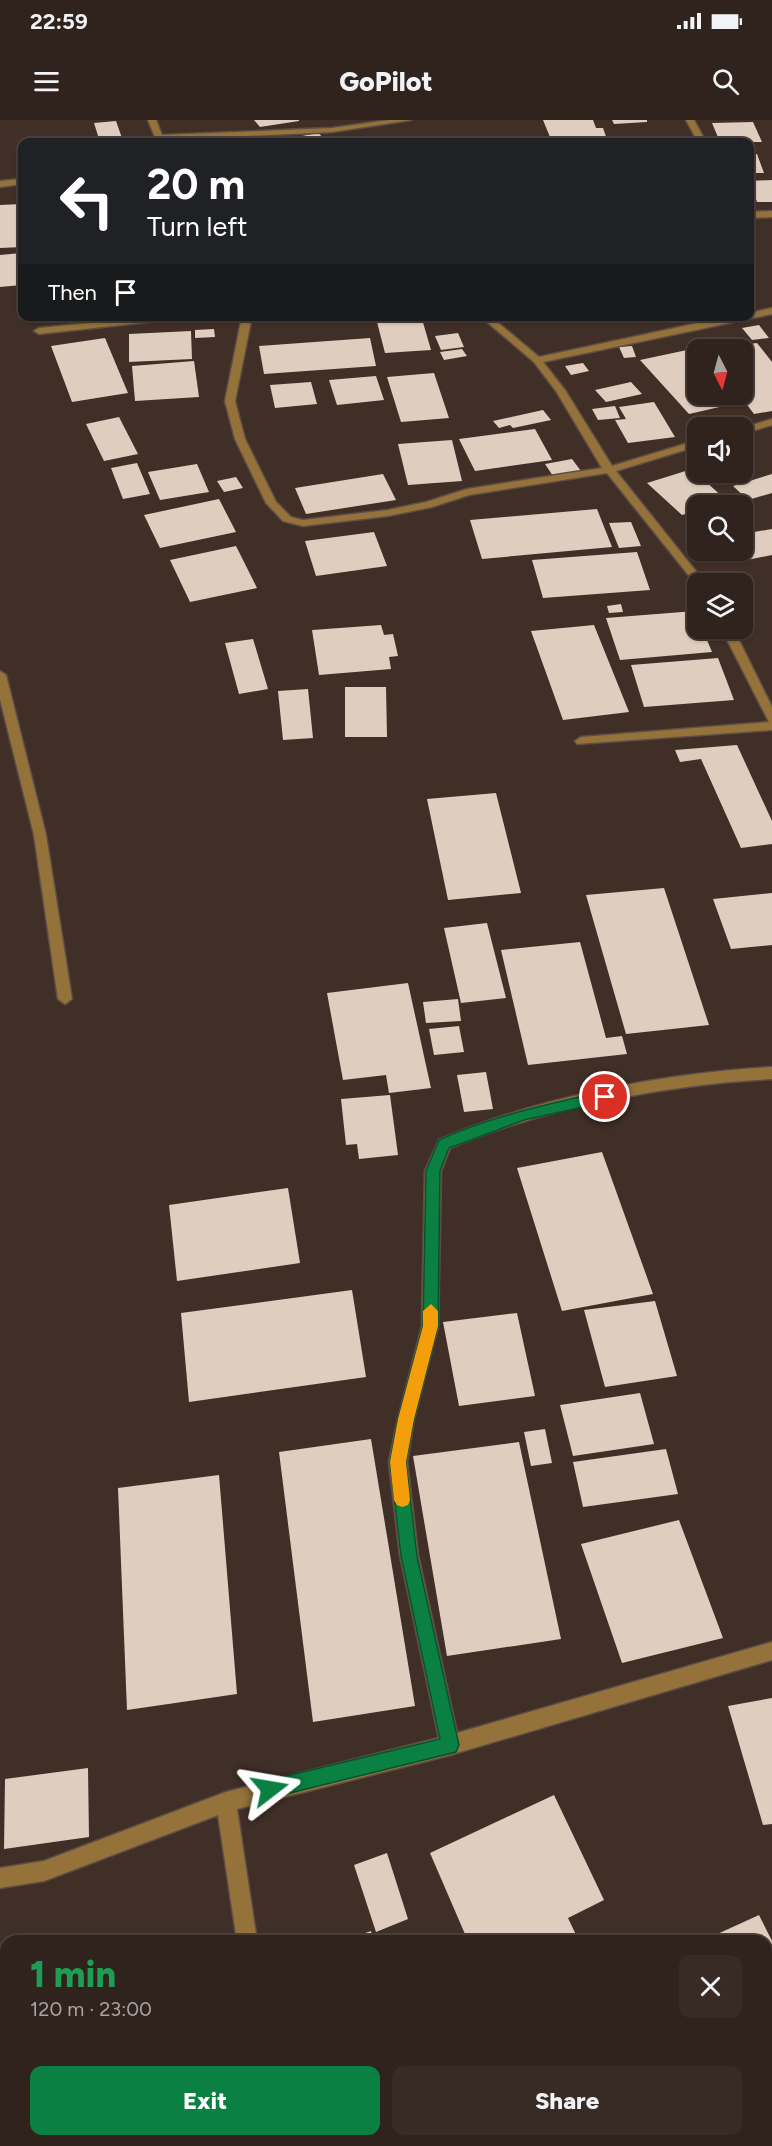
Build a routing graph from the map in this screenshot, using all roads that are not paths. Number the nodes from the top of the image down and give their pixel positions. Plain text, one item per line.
1 (152, 120) edge
2 (407, 120) edge
3 (690, 120) edge
4 (160, 138) edge
5 (195, 138) edge
6 (700, 138) edge
7 (18, 182) edge
8 (0, 184) edge
9 (772, 214) edge
10 (754, 215) edge
11 (772, 311) edge
12 (754, 315) edge
13 (146, 321) edge
14 (246, 321) edge
15 (490, 321) edge
16 (725, 321) edge
17 (39, 331) dead end
18 (537, 360) junction
19 (772, 422) edge
20 (753, 428) edge
21 (687, 446) edge
22 (609, 470) junction
23 (693, 573) edge
24 (732, 639) edge
25 (0, 675) edge
26 (772, 719) edge
27 (772, 726) edge
28 (581, 741) dead end
29 (65, 999) dead end
30 (772, 1073) edge
31 (772, 1651) edge
32 (450, 1745) junction
33 (226, 1802) junction
34 (0, 1878) edge
35 (246, 1935) edge

1 - 4 street
2 - 5 street
3 - 6 street
7 - 8 street
9 - 10 street
11 - 12 street
13 - 17 street
14 - 22 street
15 - 18 street
16 - 18 street
18 - 22 street
19 - 20 street
21 - 22 street
22 - 23 street
24 - 26 street
25 - 29 street
27 - 28 street
30 - 32 street
31 - 32 street
32 - 33 street
33 - 34 street
33 - 35 street

